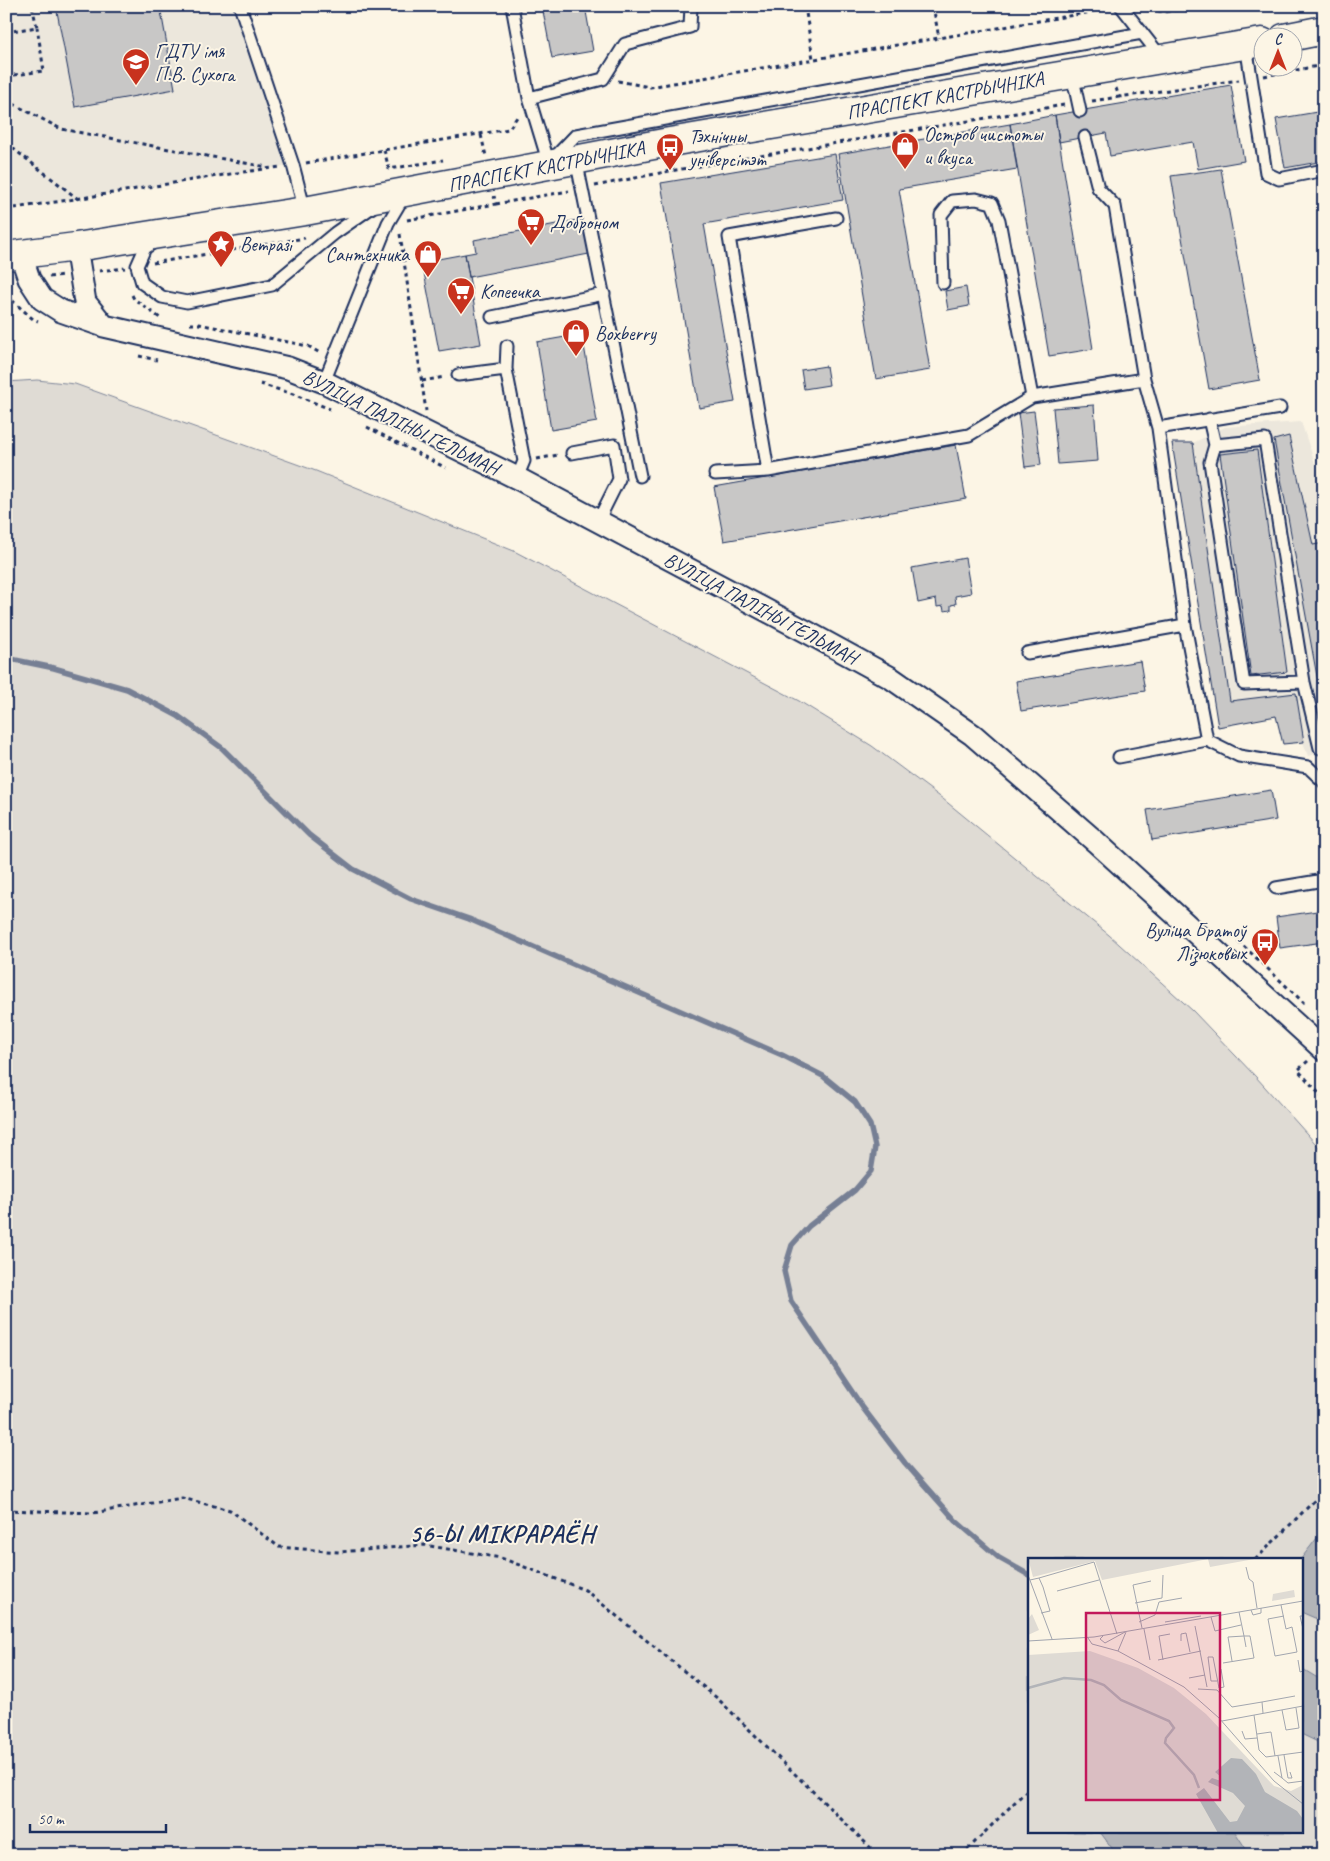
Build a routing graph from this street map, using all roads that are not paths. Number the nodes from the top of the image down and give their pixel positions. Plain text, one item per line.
1 (240, 6) edge
2 (512, 6) edge
3 (691, 6) edge
4 (1121, 6) edge
5 (1324, 30) edge
6 (1142, 33) junction
7 (1302, 34) edge
8 (1252, 43) edge
9 (1162, 59) junction
10 (1252, 66) edge
11 (1072, 74) junction
12 (529, 98) junction
13 (1079, 107) road end
14 (1085, 137) dead end
15 (576, 159) junction
16 (549, 164) junction
17 (1324, 170) edge
18 (398, 194) junction
19 (305, 211) junction
20 (836, 218) dead end
21 (167, 233) junction
22 (76, 247) junction
23 (14, 256) edge
24 (943, 283) dead end
25 (604, 294) junction
26 (492, 317) dead end
27 (104, 326) junction
28 (507, 346) dead end
29 (506, 369) junction
30 (458, 375) road end
31 (1144, 379) junction
32 (324, 382) junction
33 (1032, 397) junction
34 (1280, 408) dead end
35 (1209, 420) junction
36 (1158, 428) junction
37 (1215, 445) junction
38 (572, 453) road end
39 (520, 470) junction
40 (768, 471) junction
41 (715, 474) dead end
42 (640, 476) dead end
43 (598, 521) junction
44 (1185, 625) junction
45 (1027, 653) dead end
46 (1304, 682) junction
47 (1207, 740) junction
48 (1322, 748) edge
49 (1119, 757) dead end
50 (1308, 767) junction
51 (1324, 782) edge
52 (1324, 880) edge
53 (1276, 888) dead end
54 (1323, 1050) edge

1 - 19 lane
2 - 12 lane
3 - 12 lane
4 - 6 lane
5 - 7 main road
6 - 9 lane
6 - 16 lane
8 - 9 main road, ПРАСПЕКТ КАСТРЫЧНІКА
9 - 11 main road, ПРАСПЕКТ КАСТРЫЧНІКА
10 - 17 lane
11 - 13 lane
11 - 15 main road, ПРАСПЕКТ КАСТРЫЧНІКА
12 - 16 lane
14 - 31 lane
15 - 16 main road, ПРАСПЕКТ КАСТРЫЧНІКА
15 - 25 lane
16 - 18 main road, ПРАСПЕКТ КАСТРЫЧНІКА
18 - 19 main road, ПРАСПЕКТ КАСТРЫЧНІКА
18 - 21 lane
18 - 32 lane
19 - 21 main road, ПРАСПЕКТ КАСТРЫЧНІКА
20 - 40 lane
21 - 22 main road, ПРАСПЕКТ КАСТРЫЧНІКА
22 - 23 main road, ПРАСПЕКТ КАСТРЫЧНІКА
22 - 27 street
23 - 27 street, ВУЛІЦА ПАЛІНЫ ГЕЛЬМАН
24 - 33 lane
25 - 26 lane
25 - 42 lane
27 - 32 street, ВУЛІЦА ПАЛІНЫ ГЕЛЬМАН
28 - 29 lane
29 - 30 lane
29 - 39 lane
31 - 33 lane
31 - 36 lane
32 - 39 street, ВУЛІЦА ПАЛІНЫ ГЕЛЬМАН
33 - 40 lane
34 - 35 lane
35 - 36 lane
35 - 37 lane
36 - 44 lane
37 - 46 lane
37 - 46 lane
38 - 43 lane
39 - 43 street, ВУЛІЦА ПАЛІНЫ ГЕЛЬМАН
40 - 41 lane
43 - 54 street, ВУЛІЦА ПАЛІНЫ ГЕЛЬМАН
44 - 45 lane
44 - 47 lane
46 - 48 lane
47 - 49 lane
47 - 50 lane
48 - 50 lane
50 - 51 lane
52 - 53 lane

